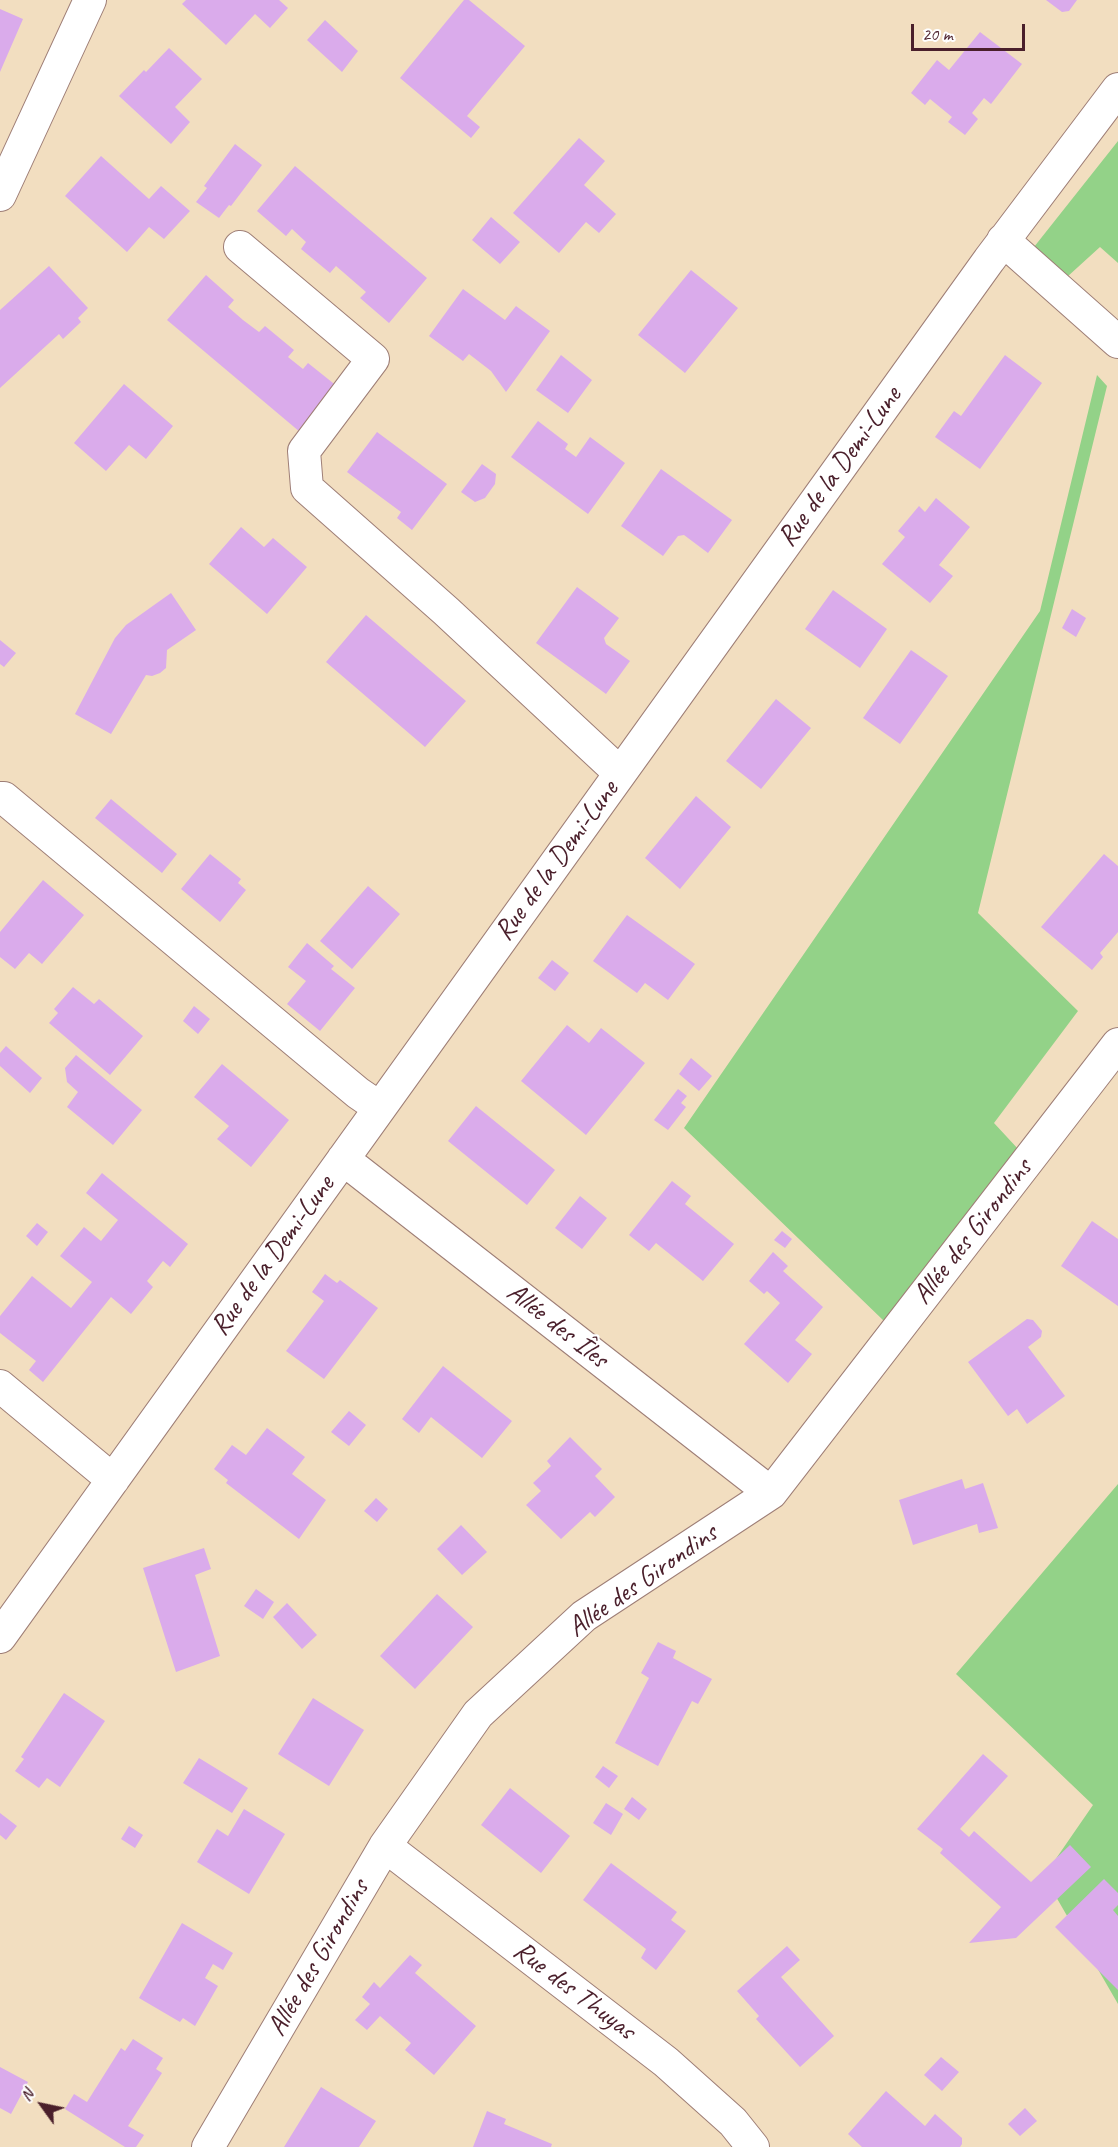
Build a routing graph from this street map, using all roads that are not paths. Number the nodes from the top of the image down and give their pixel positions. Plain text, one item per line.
1 (90, 0) edge
2 (1118, 89) edge
3 (0, 195) edge
4 (1003, 240) junction
5 (240, 248) dead end
6 (1118, 342) edge
7 (620, 773) junction
8 (0, 798) edge
9 (1118, 1044) edge
10 (380, 1108) junction
11 (343, 1159) junction
12 (0, 1386) edge
13 (113, 1480) junction
14 (771, 1493) junction
15 (0, 1637) edge
16 (384, 1846) junction
17 (208, 2147) edge
18 (753, 2147) edge

1 - 3 street
2 - 4 street, Rue de la Demi-Lune
4 - 6 street
4 - 7 street, Rue de la Demi-Lune
5 - 7 street
7 - 10 street, Rue de la Demi-Lune
8 - 10 street
9 - 14 street, Allée des Girondins
10 - 11 street, Rue de la Demi-Lune
11 - 13 street, Rue de la Demi-Lune
11 - 14 street, Allée des Îles
12 - 13 street
13 - 15 street, Rue de la Demi-Lune
14 - 16 street, Allée des Girondins
16 - 17 street, Allée des Girondins
16 - 18 street, Rue des Thuyas

